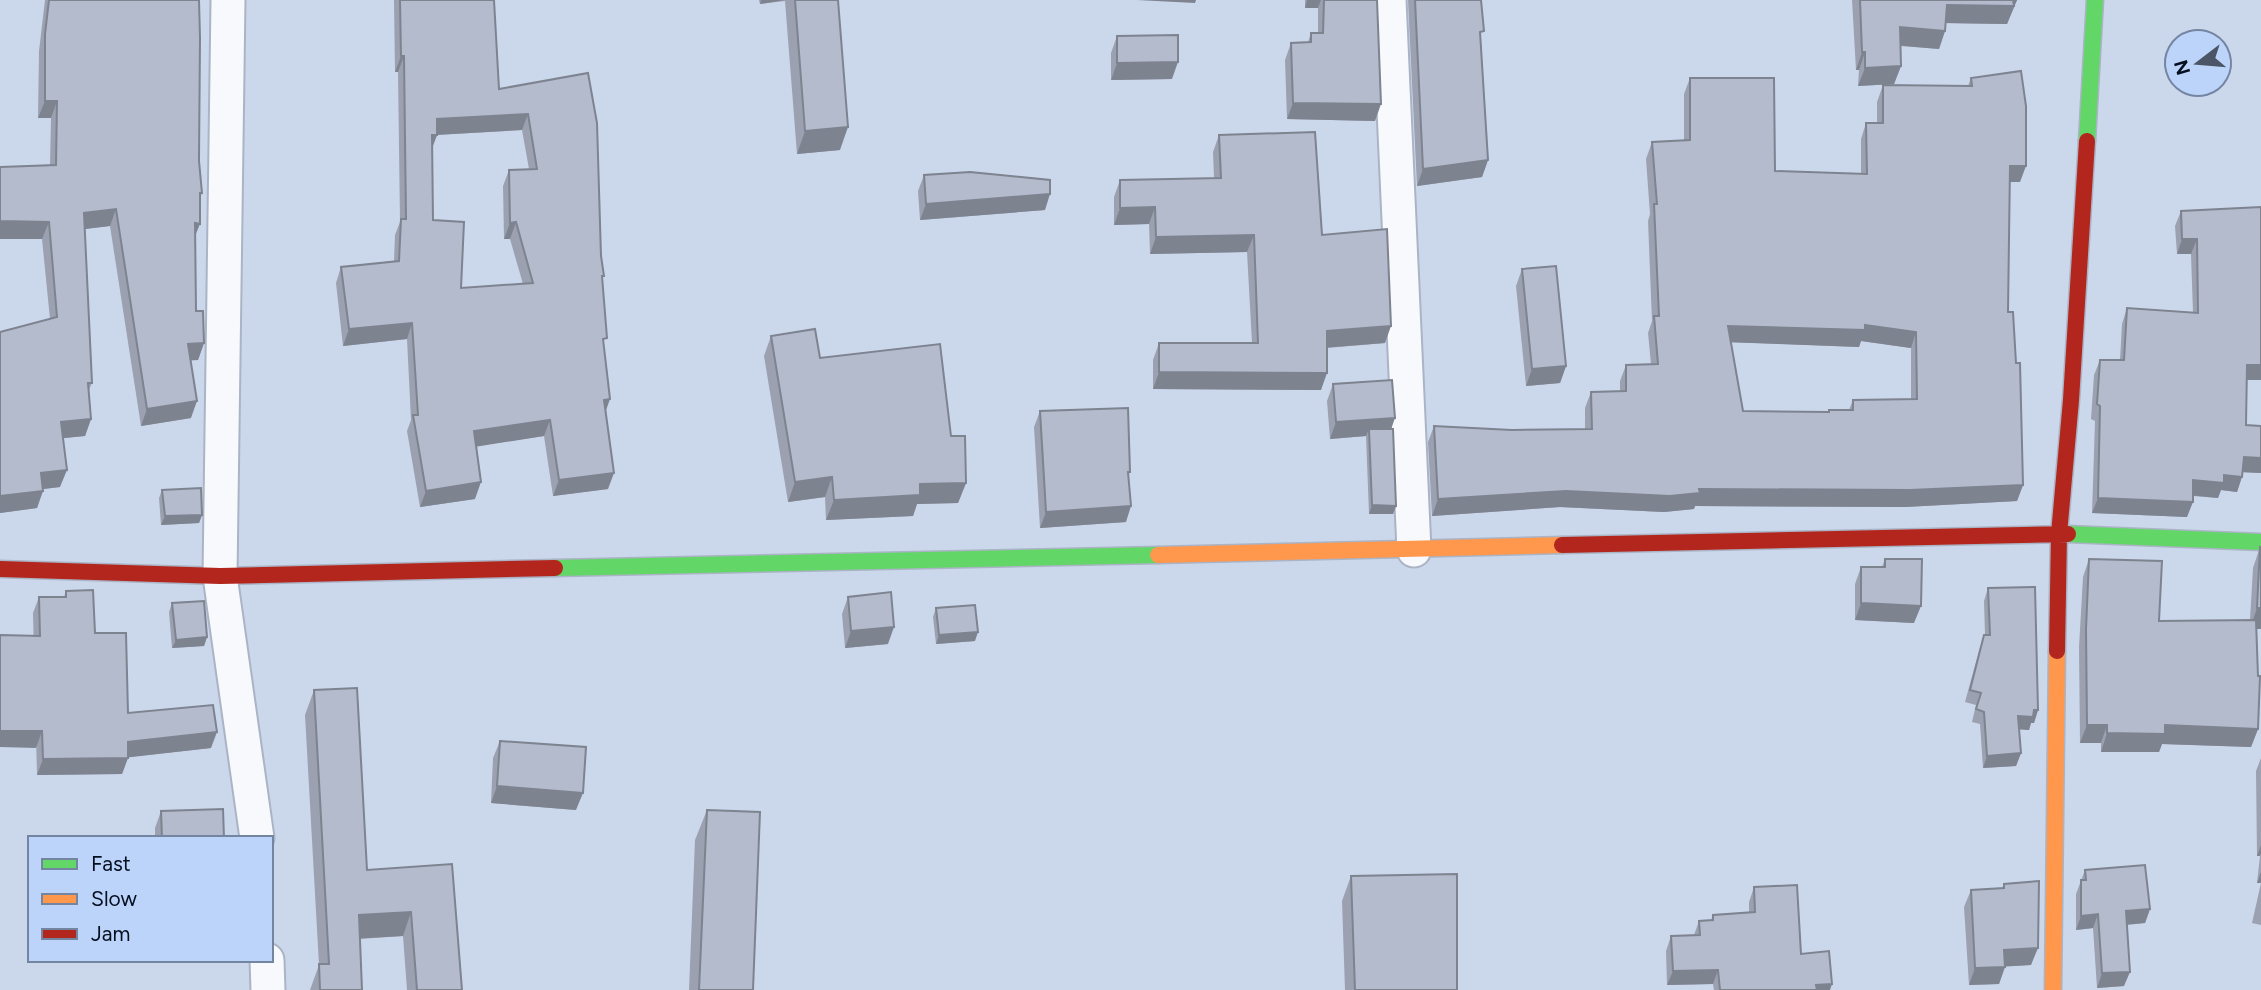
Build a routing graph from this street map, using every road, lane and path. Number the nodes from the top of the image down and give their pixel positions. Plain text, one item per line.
1 (228, 0) edge
2 (1389, 0) edge
3 (2095, 0) edge
4 (2059, 534) junction
5 (2261, 542) edge
6 (1414, 550) junction
7 (0, 569) edge
8 (220, 576) junction
9 (257, 836) edge
10 (267, 962) edge
11 (268, 990) edge
12 (2053, 990) edge

1 - 8 street
2 - 6 street
3 - 4 street
4 - 5 street
4 - 6 street
4 - 12 street
6 - 8 street
7 - 8 street
8 - 9 street
10 - 11 street

